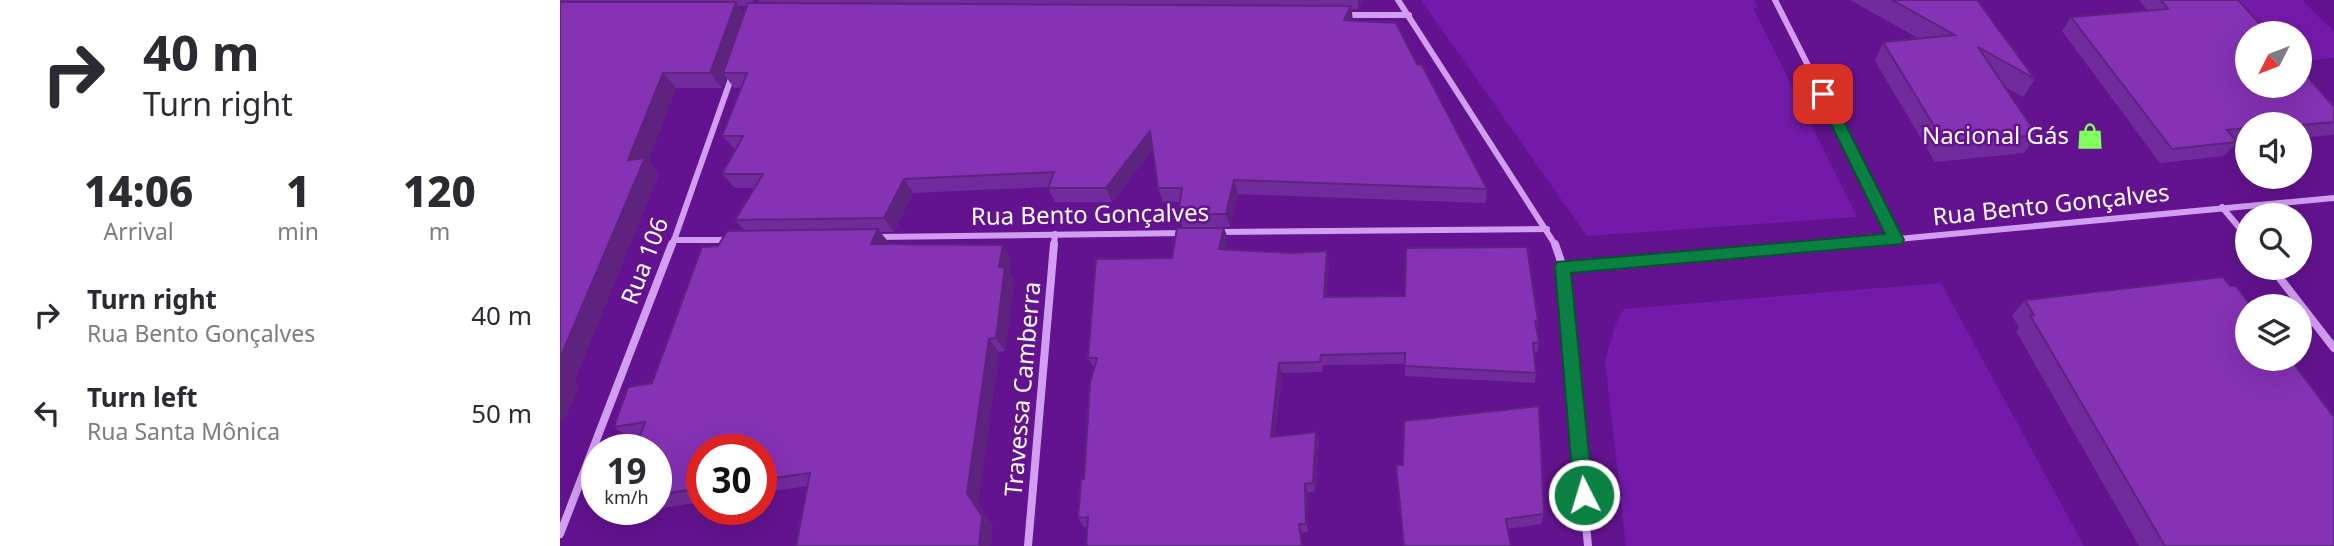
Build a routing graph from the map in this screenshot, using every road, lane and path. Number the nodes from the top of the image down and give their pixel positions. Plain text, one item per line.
1 (1398, 0) edge
2 (1775, 0) edge
3 (1341, 15) edge
4 (1409, 15) junction
5 (736, 64) edge
6 (2334, 198) edge
7 (2222, 207) junction
8 (2235, 223) edge
9 (1547, 229) junction
10 (1193, 233) edge
11 (1207, 233) edge
12 (1055, 234) junction
13 (875, 237) edge
14 (674, 240) junction
15 (736, 240) edge
16 (1896, 240) junction
17 (1563, 267) junction
18 (2281, 280) edge
19 (2334, 348) edge
20 (560, 534) edge
21 (1028, 546) edge
22 (1588, 546) edge

1 - 4 street
2 - 16 street
3 - 4 street
4 - 9 street
5 - 14 street, Rua 106
6 - 7 street, Rua Bento Gonçalves
7 - 8 street
7 - 16 street, Rua Bento Gonçalves
9 - 11 street, Rua Bento Gonçalves
9 - 17 street
10 - 12 street, Rua Bento Gonçalves
12 - 13 street, Rua Bento Gonçalves
12 - 21 street, Travessa Camberra
14 - 15 street
14 - 20 street, Rua 106
16 - 17 street, Rua Bento Gonçalves
17 - 22 street
18 - 19 street

